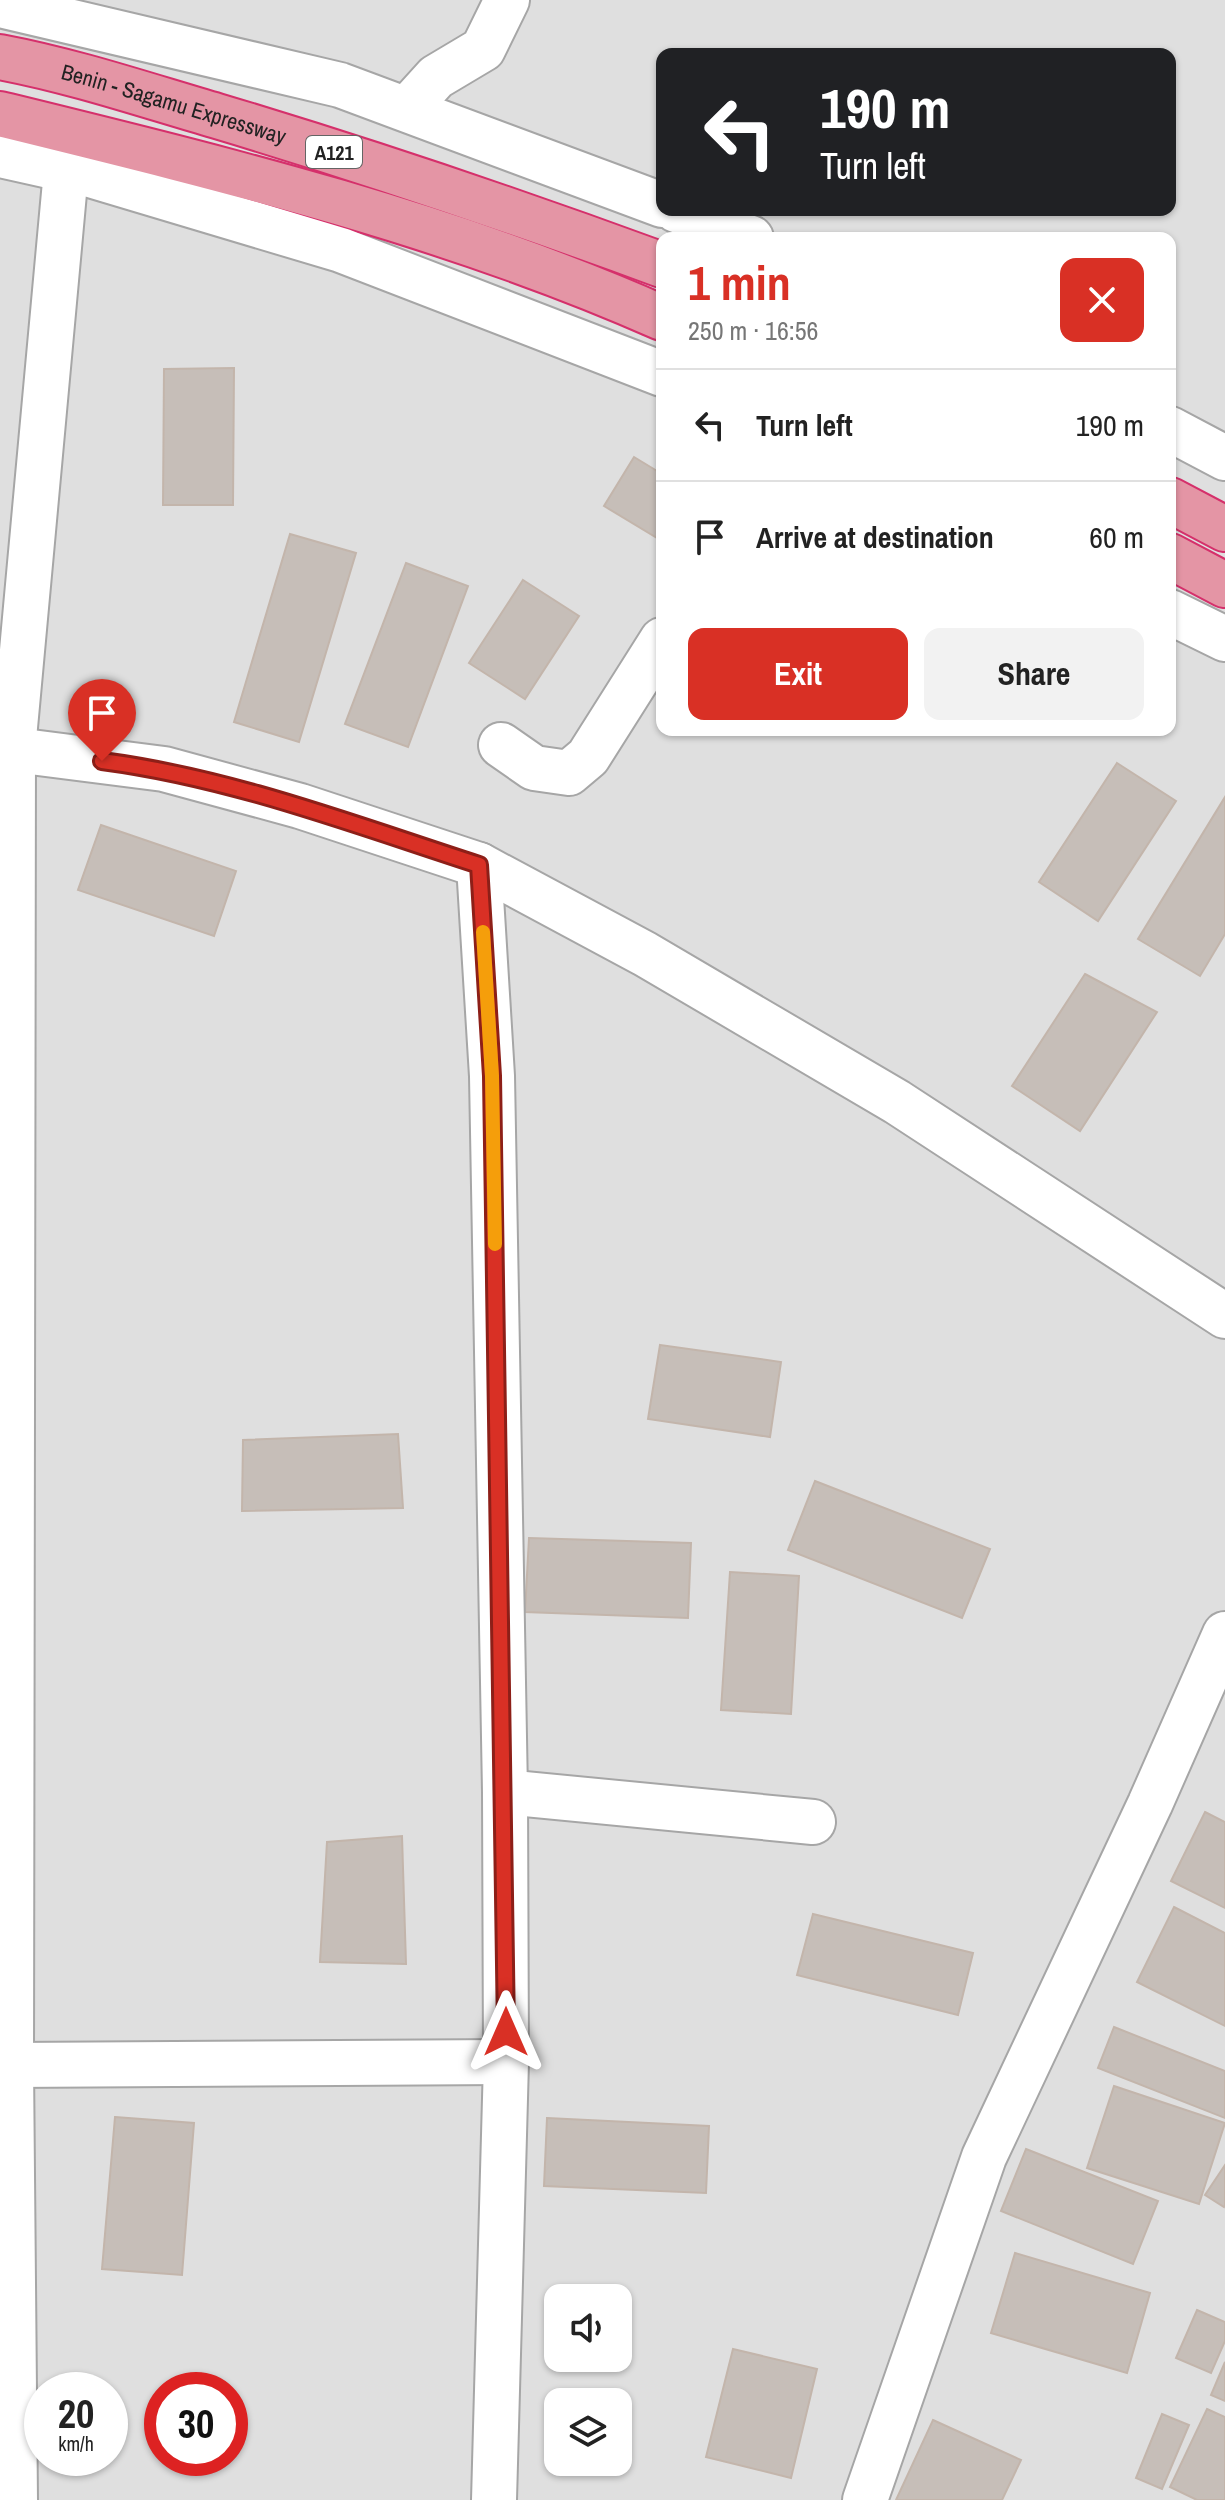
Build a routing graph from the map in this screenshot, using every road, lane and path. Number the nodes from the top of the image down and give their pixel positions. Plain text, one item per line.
1 (507, 0) edge
2 (0, 5) edge
3 (0, 57) edge
4 (407, 109) junction
5 (0, 114) edge
6 (0, 155) edge
7 (66, 171) junction
8 (656, 203) edge
9 (692, 216) edge
10 (735, 232) edge
11 (656, 263) edge
12 (656, 316) edge
13 (656, 372) edge
14 (1176, 432) edge
15 (1225, 458) edge
16 (1176, 503) edge
17 (1225, 529) edge
18 (1176, 559) edge
19 (1225, 585) edge
20 (1176, 615) edge
21 (1225, 639) edge
22 (656, 649) edge
23 (501, 745) dead end
24 (7, 749) edge
25 (479, 865) junction
26 (1225, 1316) edge
27 (1225, 1634) edge
28 (505, 1792) junction
29 (813, 1822) dead end
30 (506, 2062) junction
31 (11, 2065) junction
32 (15, 2500) edge
33 (494, 2500) edge
34 (865, 2500) edge

1 - 4 street
2 - 4 street
3 - 11 highway, Benin - Sagamu Expressway / A121
4 - 8 street
5 - 12 highway, A121
6 - 7 street
7 - 13 street
7 - 24 street
9 - 10 street
14 - 15 street
16 - 17 highway
18 - 19 highway
20 - 21 street
22 - 23 street
24 - 25 street
24 - 31 street
25 - 26 street
25 - 28 street
27 - 34 street
28 - 29 street
28 - 30 street
30 - 31 street
30 - 33 street
31 - 32 street

